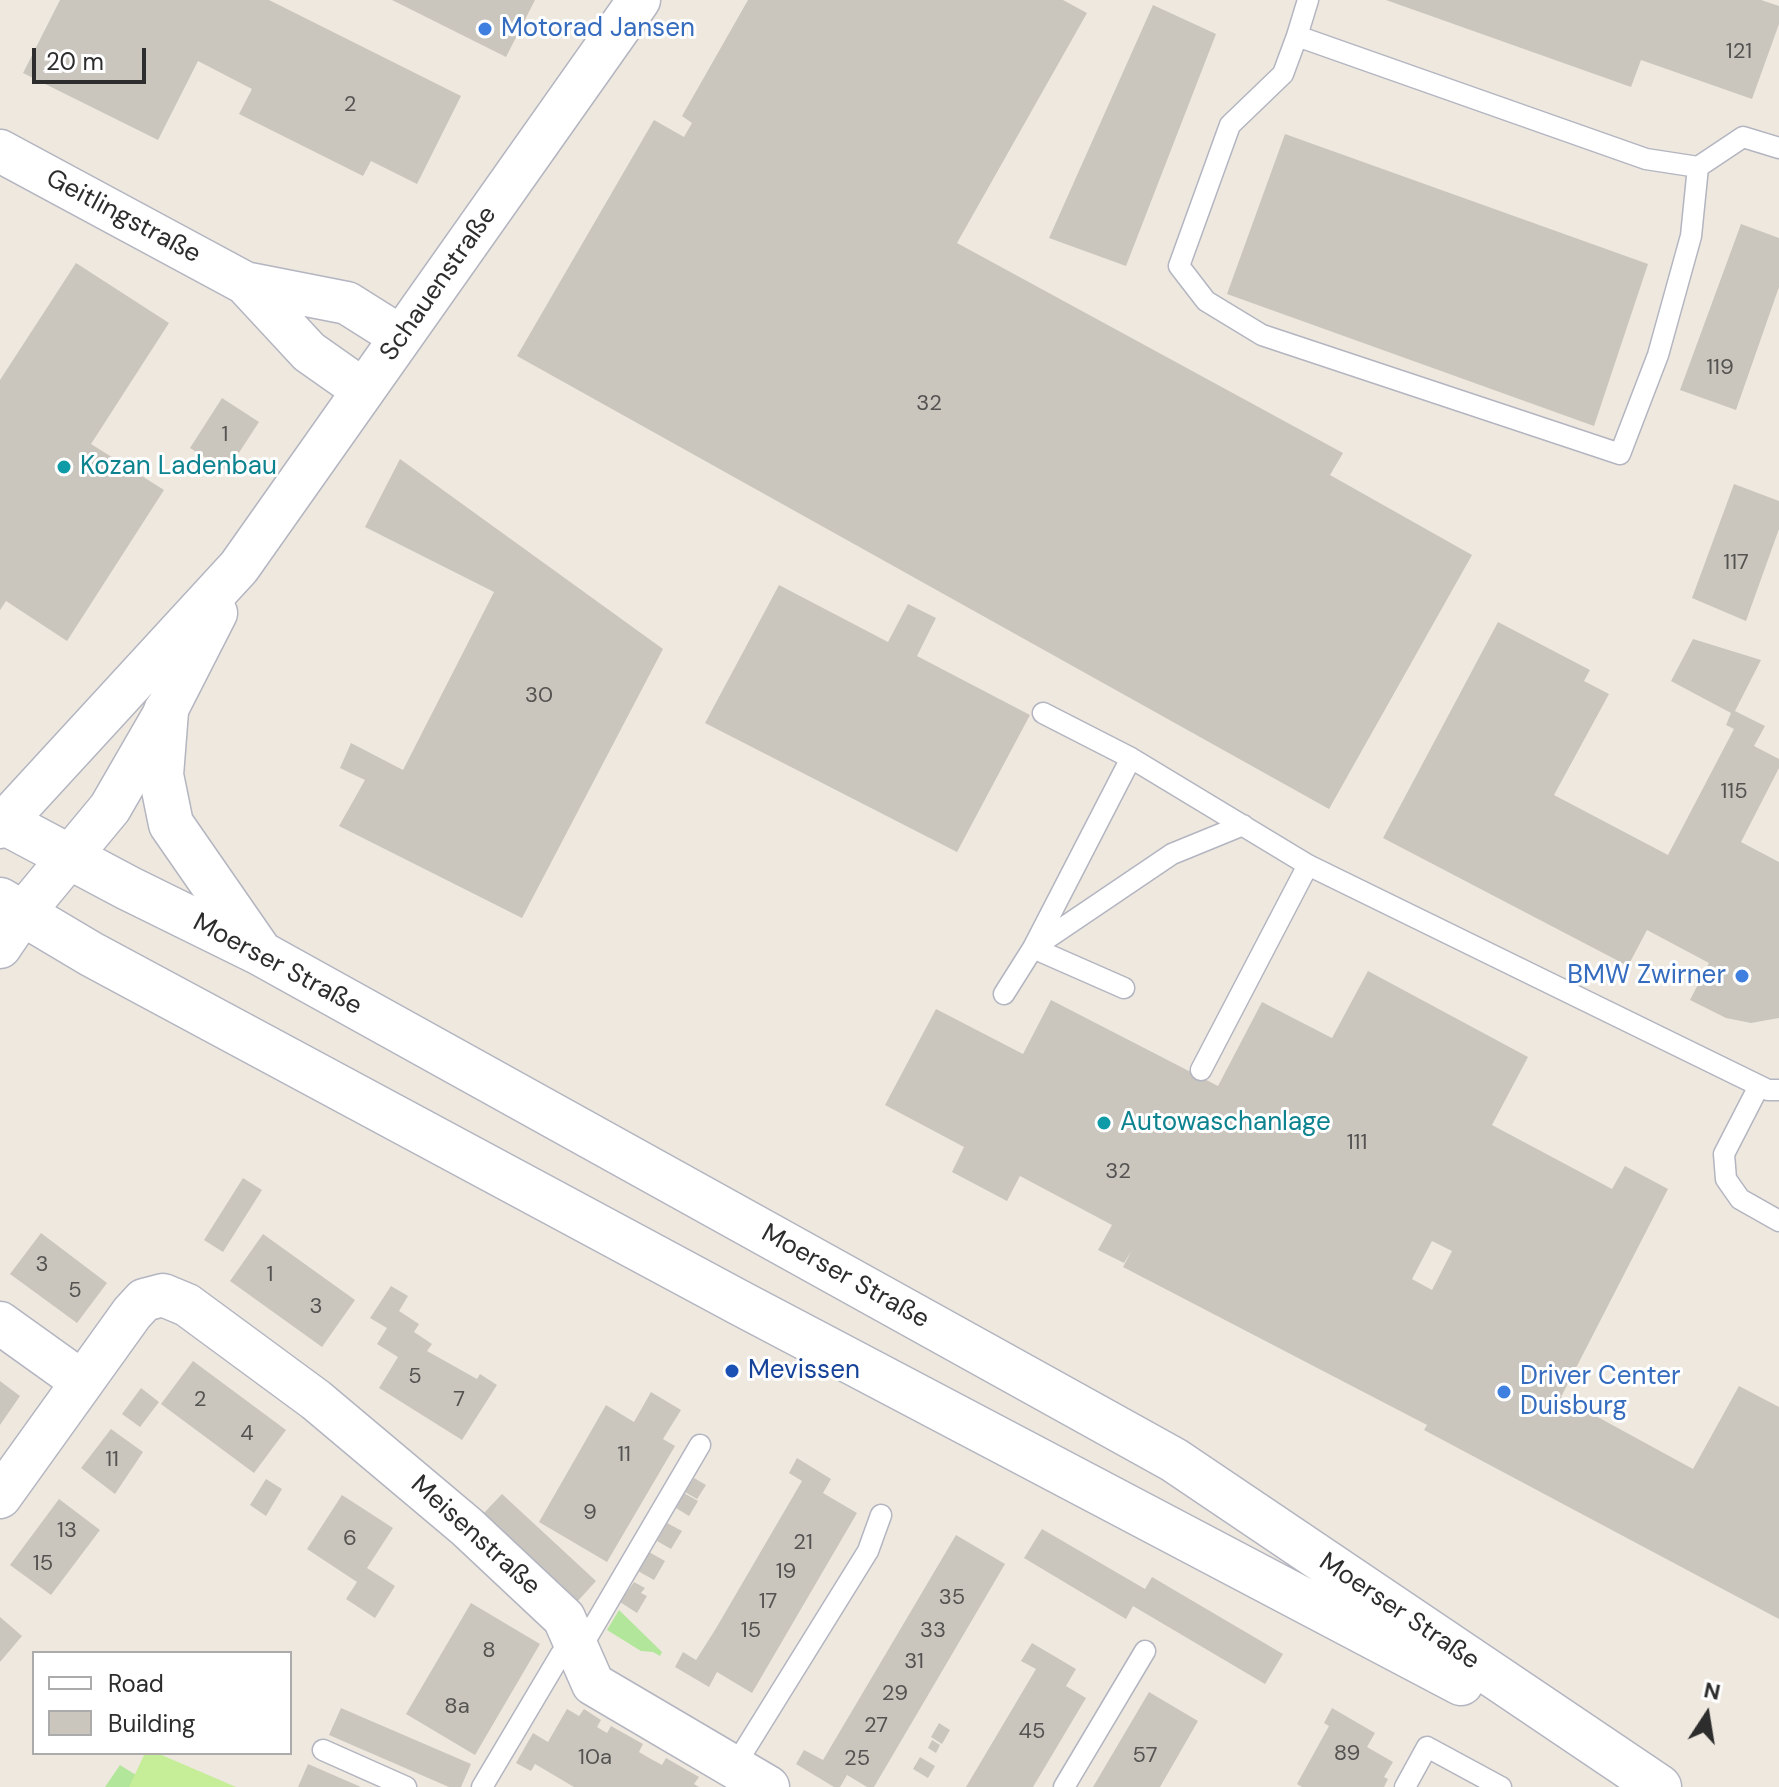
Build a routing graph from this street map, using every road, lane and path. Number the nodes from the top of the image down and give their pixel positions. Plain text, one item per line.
1 (639, 0) edge
2 (1308, 0) edge
3 (1297, 36) junction
4 (1779, 148) edge
5 (0, 151) edge
6 (1698, 167) junction
7 (245, 283) junction
8 (401, 337) junction
9 (363, 390) junction
10 (239, 567) junction
11 (166, 711) junction
12 (1043, 713) dead end
13 (1131, 758) junction
14 (1, 823) edge
15 (1243, 825) junction
16 (70, 858) junction
17 (1308, 865) junction
18 (8, 920) edge
19 (1033, 948) junction
20 (260, 953) junction
21 (1124, 988) dead end
22 (1004, 994) dead end
23 (1201, 1070) dead end
24 (1769, 1088) edge
25 (1779, 1221) edge
26 (0, 1323) edge
27 (81, 1381) junction
28 (700, 1445) dead end
29 (0, 1497) edge
30 (881, 1515) dead end
31 (575, 1644) junction
32 (1145, 1651) dead end
33 (323, 1750) dead end
34 (751, 1777) edge
35 (406, 1787) edge
36 (482, 1787) edge
37 (1064, 1787) edge
38 (1405, 1787) edge
39 (1501, 1787) edge
40 (1659, 1787) edge

1 - 8 street, Schauenstraße
2 - 3 lane
3 - 6 lane
3 - 6 lane
4 - 6 lane
5 - 7 street, Geitlingstraße
7 - 8 street, Geitlingstraße
7 - 9 street, Geitlingstraße
8 - 9 street, Schauenstraße
9 - 10 street, Schauenstraße
10 - 11 street, Schauenstraße
10 - 14 street, Schauenstraße
11 - 16 street, Schauenstraße
11 - 20 main road
12 - 13 lane
13 - 15 lane
13 - 19 lane
14 - 16 main road, Moerser Straße
15 - 17 lane
15 - 19 lane
16 - 18 street, Schauenstraße
16 - 20 main road, Moerser Straße
17 - 23 lane
17 - 24 lane
18 - 40 main road, Moerser Straße
19 - 21 lane
19 - 22 lane
20 - 40 main road, Moerser Straße
24 - 25 lane
26 - 27 street
27 - 29 street
27 - 31 street, Meisenstraße
28 - 31 lane
30 - 34 lane
31 - 34 street, Meisenstraße
31 - 36 lane
32 - 37 lane
33 - 35 lane
38 - 39 lane

